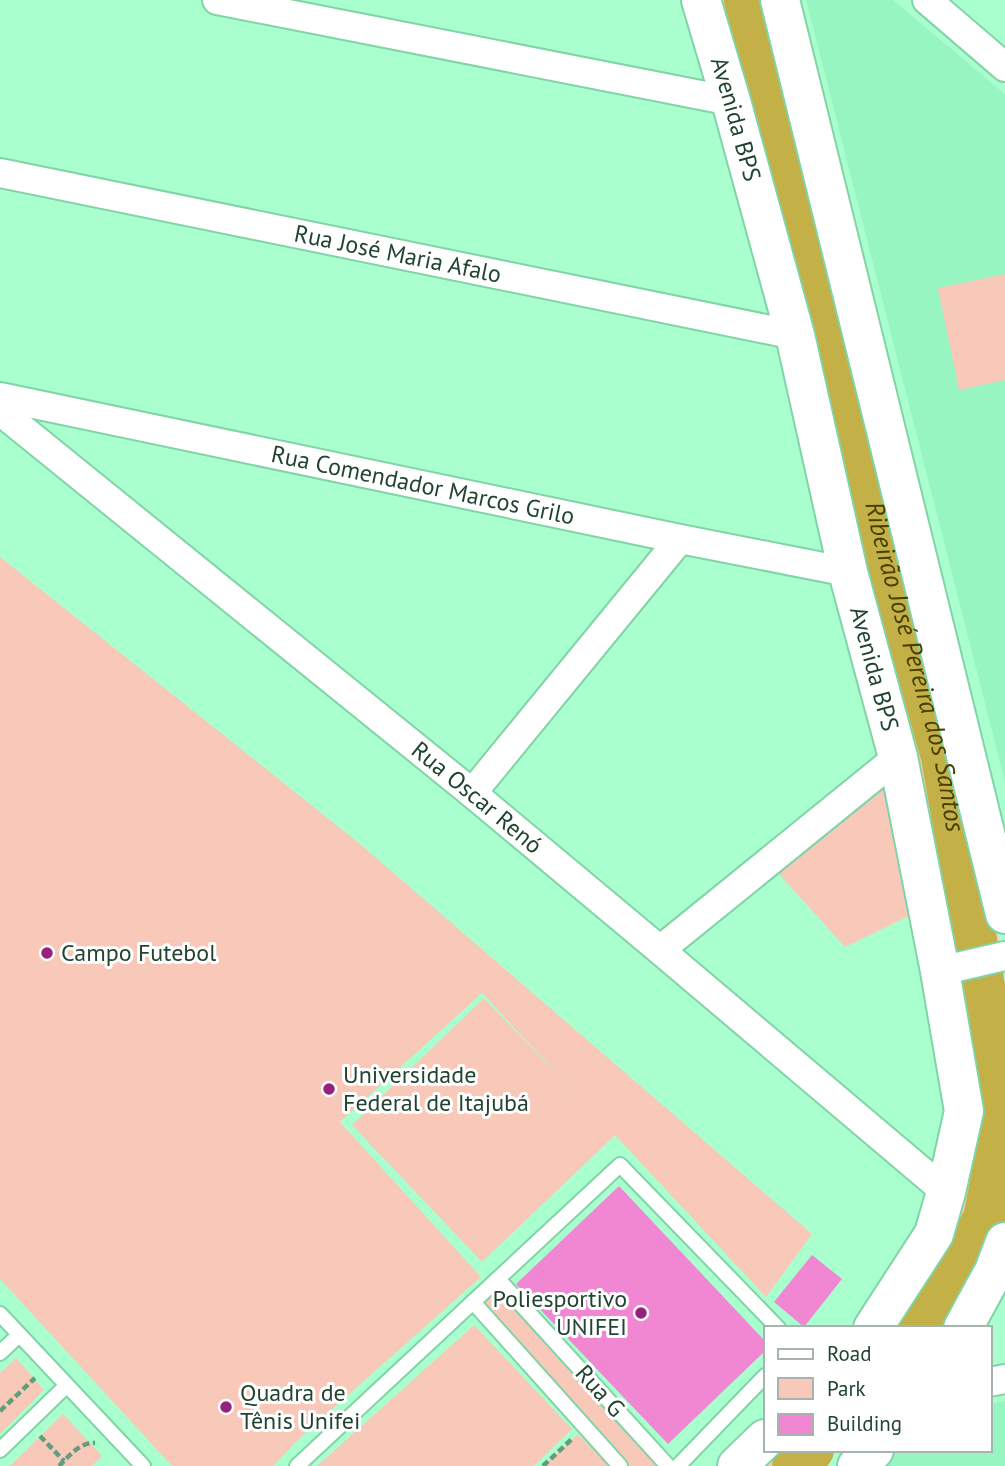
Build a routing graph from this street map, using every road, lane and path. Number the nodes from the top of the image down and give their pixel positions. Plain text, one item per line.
1 (217, 0) edge
2 (701, 0) edge
3 (780, 0) edge
4 (927, 0) edge
5 (1005, 67) edge
6 (732, 101) junction
7 (0, 173) edge
8 (795, 335) junction
9 (0, 397) edge
10 (0, 411) edge
11 (680, 539) junction
12 (848, 572) junction
13 (898, 757) junction
14 (472, 793) junction
15 (1005, 914) edge
16 (660, 950) junction
17 (1003, 956) edge
18 (954, 967) junction
19 (946, 1192) junction
20 (1005, 1242) edge
21 (498, 1279) junction
22 (473, 1302) junction
23 (0, 1314) edge
24 (776, 1326) edge
25 (874, 1326) edge
26 (964, 1326) edge
27 (19, 1335) junction
28 (0, 1353) edge
29 (48, 1366) junction
30 (764, 1377) edge
31 (66, 1386) junction
32 (0, 1411) edge
33 (28, 1423) junction
34 (585, 1427) junction
35 (764, 1440) edge
36 (97, 1443) dead end
37 (0, 1450) edge
38 (872, 1452) edge
39 (64, 1461) junction
40 (59, 1466) edge
41 (142, 1466) edge
42 (297, 1466) edge
43 (543, 1466) edge
44 (620, 1466) edge
45 (668, 1466) edge
46 (678, 1466) edge
47 (737, 1466) edge
48 (857, 1466) edge

1 - 6 street
2 - 6 main road, Avenida BPS
3 - 15 main road
4 - 5 street
6 - 8 main road, Avenida BPS
7 - 8 street, Rua José Maria Afalo
8 - 12 main road, Avenida BPS
9 - 11 street, Rua Comendador Marcos Grilo
10 - 14 street, Rua Oscar Renó
11 - 12 street, Rua Comendador Marcos Grilo
11 - 14 street
12 - 13 main road, Avenida BPS
13 - 16 street
13 - 18 main road, Avenida BPS
14 - 16 street, Rua Oscar Renó
16 - 19 street, Rua Oscar Renó
17 - 18 street
18 - 19 main road, Avenida BPS
19 - 25 main road, Avenida BPS
20 - 26 main road
21 - 22 lane
21 - 24 lane
21 - 45 lane, Rua G
22 - 34 lane, Rua G
22 - 42 lane
23 - 27 lane
27 - 28 lane
27 - 29 lane
29 - 31 lane
29 - 32 path
30 - 46 lane
31 - 33 lane
31 - 41 lane
33 - 37 lane
33 - 39 path
34 - 43 path
34 - 44 lane, Rua G
35 - 47 main road
36 - 39 path
38 - 48 main road
39 - 40 path

